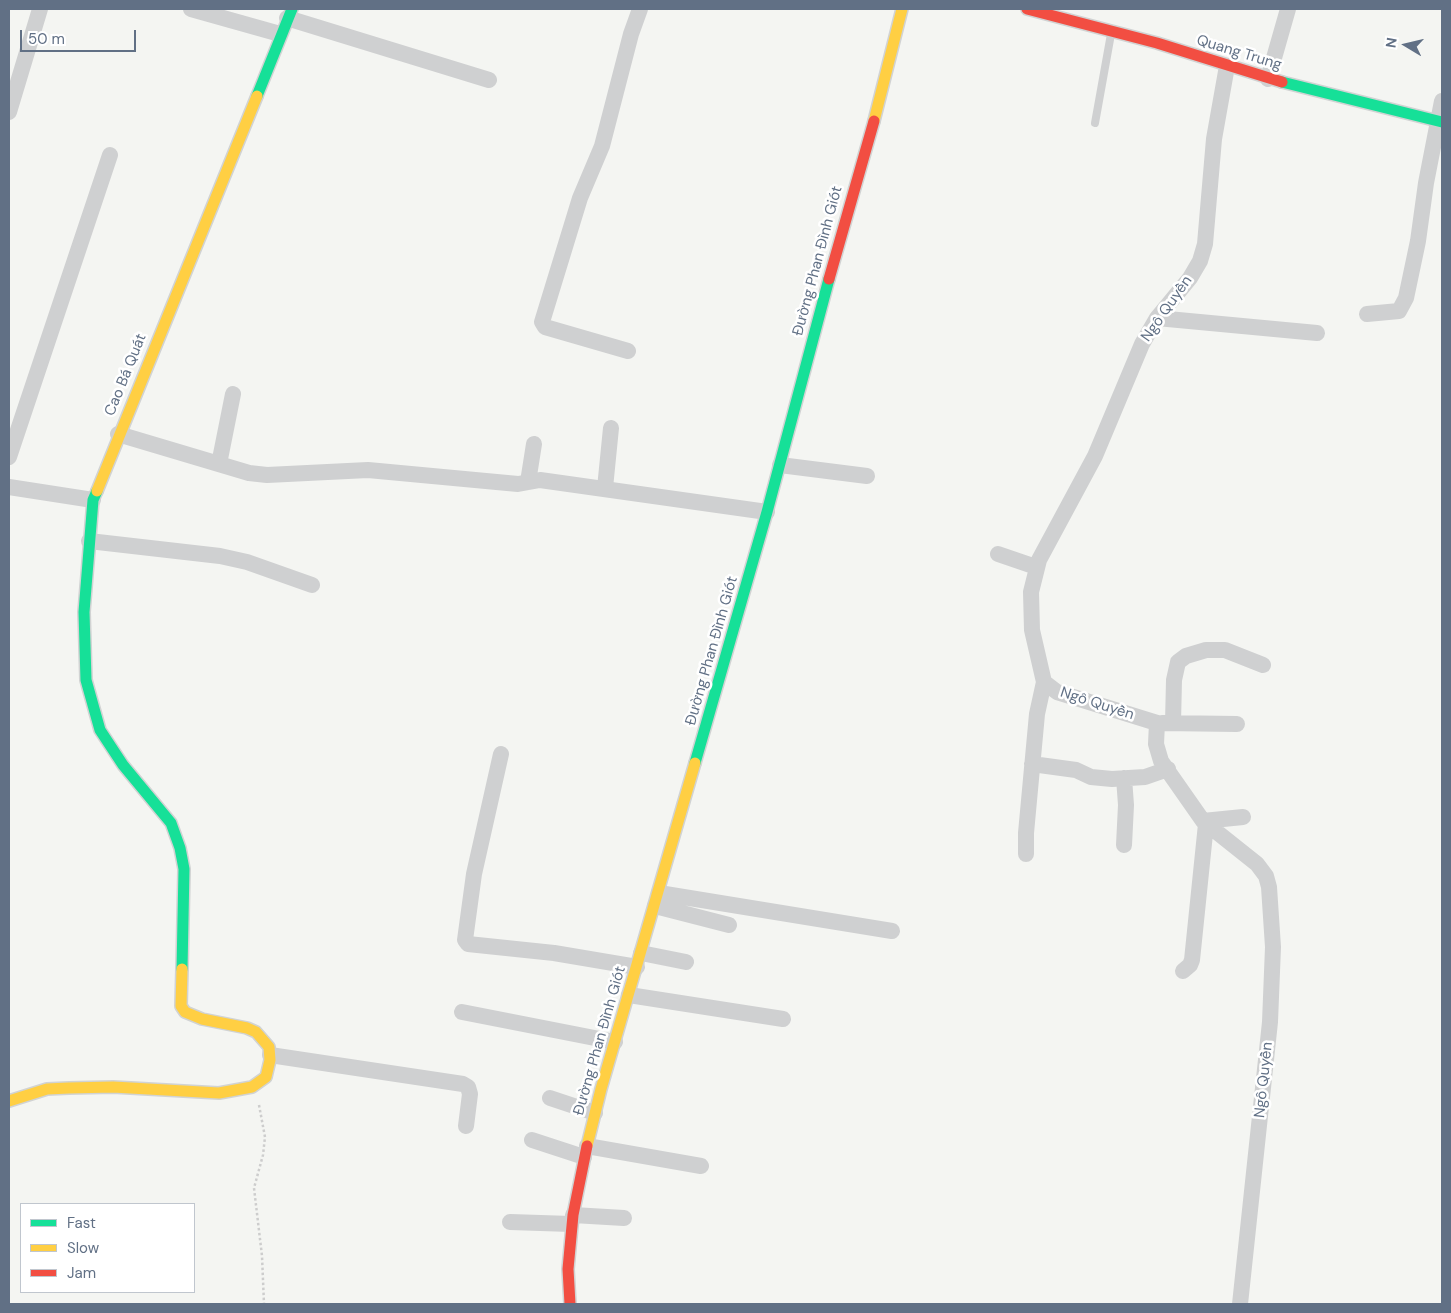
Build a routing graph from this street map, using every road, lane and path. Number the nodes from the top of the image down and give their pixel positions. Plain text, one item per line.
1 (40, 9) edge
2 (191, 9) edge
3 (640, 9) edge
4 (902, 9) edge
5 (1027, 9) edge
6 (1288, 9) edge
7 (289, 13) edge
8 (1111, 30) junction
9 (280, 34) junction
10 (16, 66) edge
11 (1227, 66) junction
12 (1268, 79) junction
13 (490, 80) dead end
14 (1442, 101) edge
15 (9, 112) edge
16 (1440, 122) edge
17 (1095, 123) dead end
18 (110, 155) dead end
19 (1367, 314) dead end
20 (1157, 318) junction
21 (1317, 333) dead end
22 (628, 351) dead end
23 (233, 394) dead end
24 (611, 428) dead end
25 (118, 434) junction
26 (534, 444) dead end
27 (9, 457) edge
28 (219, 464) junction
29 (780, 465) junction
30 (867, 476) dead end
31 (528, 482) junction
32 (9, 487) edge
33 (605, 488) junction
34 (93, 500) junction
35 (767, 512) junction
36 (90, 541) junction
37 (998, 554) dead end
38 (1036, 568) junction
39 (312, 585) dead end
40 (1263, 665) dead end
41 (1044, 682) junction
42 (1165, 723) junction
43 (1237, 724) dead end
44 (501, 754) dead end
45 (1032, 764) junction
46 (1168, 769) junction
47 (1124, 778) junction
48 (1244, 817) dead end
49 (1204, 822) junction
50 (1124, 845) dead end
51 (1026, 854) dead end
52 (657, 900) junction
53 (729, 925) dead end
54 (892, 932) dead end
55 (639, 960) junction
56 (686, 962) dead end
57 (1183, 971) dead end
58 (629, 995) junction
59 (462, 1012) dead end
60 (783, 1019) dead end
61 (615, 1042) junction
62 (270, 1055) junction
63 (252, 1087) junction
64 (550, 1098) dead end
65 (9, 1100) edge
66 (595, 1113) junction
67 (466, 1126) dead end
68 (532, 1140) dead end
69 (585, 1151) junction
70 (701, 1166) dead end
71 (624, 1218) dead end
72 (572, 1219) junction
73 (510, 1222) dead end
74 (264, 1304) edge
75 (570, 1304) edge
76 (1240, 1304) edge

1 - 10 street
2 - 9 street
3 - 22 street
4 - 29 main road, Đường Phan Đình Giót
5 - 8 main road, Quang Trung
6 - 12 street
7 - 9 main road, Cao Bá Quát
7 - 13 street
8 - 11 main road, Quang Trung
8 - 17 lane
9 - 25 main road, Cao Bá Quát
10 - 15 street
11 - 12 main road, Quang Trung
11 - 20 street, Ngô Quyền
12 - 16 main road, Quang Trung
14 - 16 street
16 - 19 street
18 - 27 street
20 - 21 street
20 - 38 street, Ngô Quyền
23 - 28 street
24 - 33 street
25 - 28 street
25 - 34 main road, Cao Bá Quát
26 - 31 street
28 - 31 street
29 - 30 street
29 - 35 main road, Đường Phan Đình Giót
31 - 33 street
32 - 34 street
33 - 35 street
34 - 36 main road, Cao Bá Quát
35 - 52 main road, Đường Phan Đình Giót
36 - 39 street
36 - 62 main road, Cao Bá Quát
37 - 38 street
38 - 41 street, Ngô Quyền
40 - 42 street
41 - 42 street, Ngô Quyền
41 - 45 street
42 - 43 street
42 - 46 street, Ngô Quyền
44 - 55 street
45 - 47 street
45 - 51 street
46 - 47 street
46 - 49 street, Ngô Quyền
47 - 50 street
48 - 49 street
49 - 57 street
49 - 76 street, Ngô Quyền
52 - 53 street
52 - 54 street
52 - 55 main road, Đường Phan Đình Giót
55 - 56 street
55 - 58 main road, Đường Phan Đình Giót
58 - 60 street
58 - 61 main road, Đường Phan Đình Giót
59 - 61 street
61 - 66 main road, Đường Phan Đình Giót
62 - 63 main road
62 - 67 street
63 - 65 main road
63 - 74 path
64 - 66 street
66 - 69 main road, Đường Phan Đình Giót
68 - 69 street
69 - 70 street
69 - 72 main road, Đường Phan Đình Giót
71 - 72 street
72 - 73 street
72 - 75 main road, Đường Phan Đình Giót

